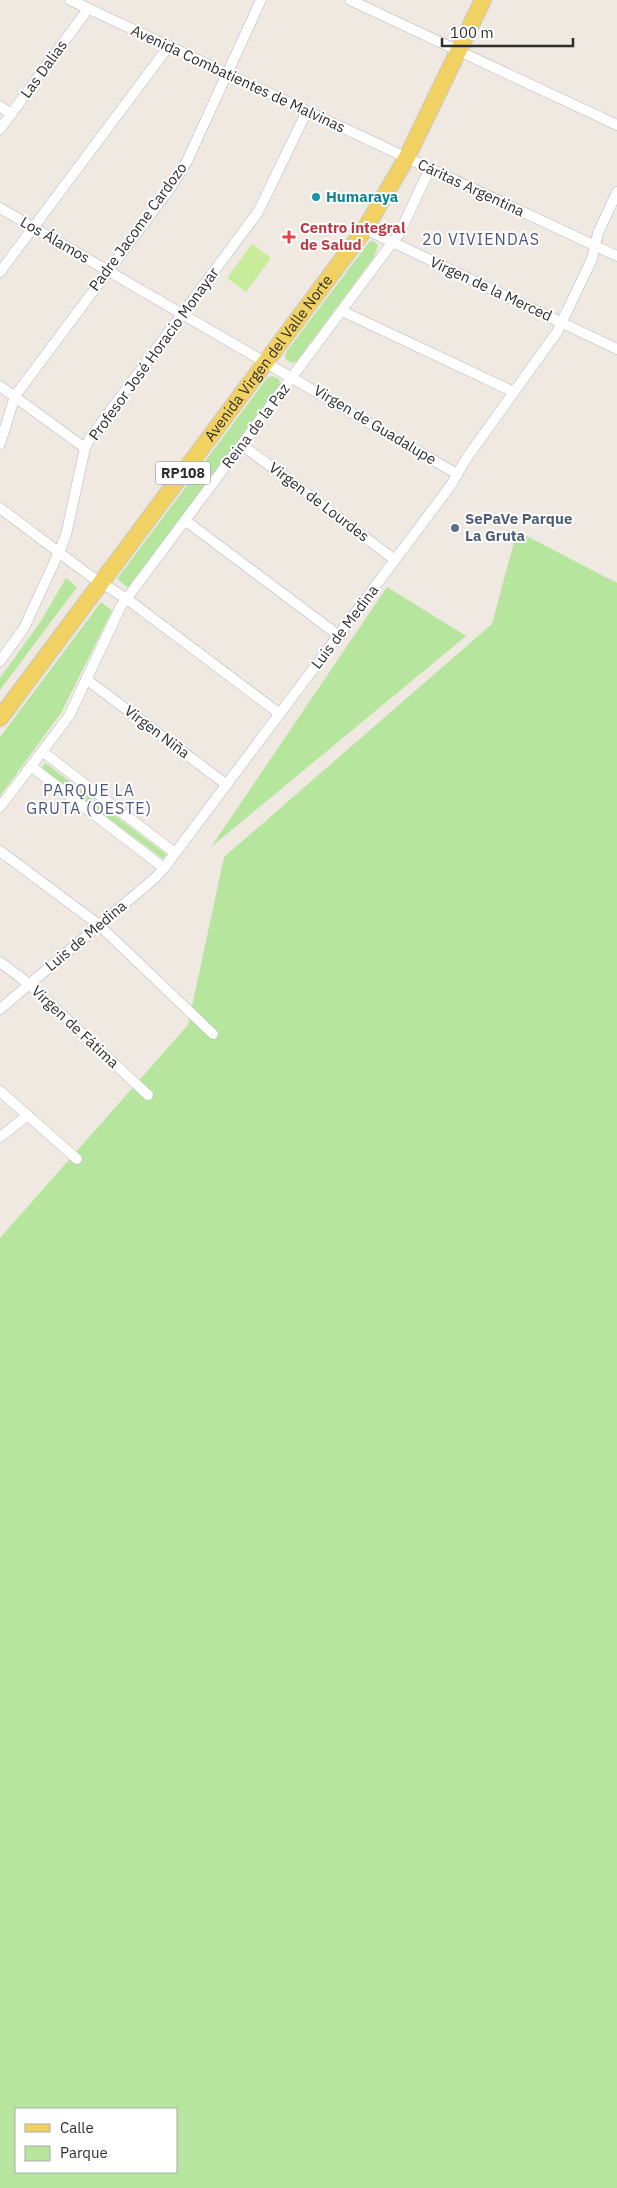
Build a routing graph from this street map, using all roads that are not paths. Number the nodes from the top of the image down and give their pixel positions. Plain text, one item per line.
1 (70, 0) edge
2 (261, 0) edge
3 (350, 0) edge
4 (483, 0) edge
5 (88, 9) junction
6 (169, 46) junction
7 (458, 51) junction
8 (227, 73) junction
9 (0, 106) edge
10 (307, 111) junction
11 (11, 114) junction
12 (617, 125) edge
13 (0, 129) edge
14 (407, 157) junction
15 (430, 168) junction
16 (617, 192) edge
17 (0, 208) edge
18 (34, 228) junction
19 (365, 229) junction
20 (392, 243) junction
21 (595, 246) junction
22 (617, 256) edge
23 (108, 271) junction
24 (0, 272) edge
25 (342, 311) junction
26 (182, 314) junction
27 (562, 322) junction
28 (617, 349) edge
29 (266, 362) junction
30 (293, 377) junction
31 (0, 386) edge
32 (514, 392) junction
33 (14, 396) junction
34 (0, 444) edge
35 (242, 445) junction
36 (86, 448) junction
37 (457, 474) junction
38 (0, 508) edge
39 (186, 520) junction
40 (59, 552) junction
41 (395, 560) junction
42 (101, 583) junction
43 (127, 599) junction
44 (338, 636) junction
45 (0, 661) edge
46 (86, 679) junction
47 (280, 714) junction
48 (0, 718) edge
49 (43, 752) junction
50 (32, 767) junction
51 (227, 785) junction
52 (0, 807) edge
53 (0, 851) edge
54 (176, 853) junction
55 (164, 868) junction
56 (99, 925) junction
57 (0, 962) edge
58 (29, 984) junction
59 (0, 1009) edge
60 (213, 1034) dead end
61 (0, 1090) edge
62 (148, 1095) dead end
63 (28, 1115) junction
64 (0, 1137) edge
65 (77, 1159) dead end

1 - 5 street, Avenida Combatientes de Malvinas
2 - 8 street, Padre Jacome Cardozo
3 - 7 street
4 - 7 main road, Avenida Virgen del Valle Norte / RP108
5 - 6 street, Avenida Combatientes de Malvinas
5 - 11 street, Las Dalias
6 - 8 street, Avenida Combatientes de Malvinas
6 - 18 street
7 - 12 street
7 - 14 main road, Avenida Virgen del Valle Norte / RP108
8 - 10 street, Avenida Combatientes de Malvinas
8 - 23 street, Padre Jacome Cardozo
9 - 11 street
10 - 14 street, Avenida Combatientes de Malvinas
10 - 26 street, Profesor José Horacio Monayar
11 - 13 street, Las Dalias
14 - 15 street, Cáritas Argentina
14 - 19 main road, Avenida Virgen del Valle Norte / RP108
15 - 20 street, Reina de la Paz
15 - 21 street, Cáritas Argentina
16 - 21 street, Luis de Medina
17 - 18 street, Los Álamos
18 - 23 street, Los Álamos
18 - 24 street
19 - 20 street, Virgen de la Merced
19 - 29 main road, Avenida Virgen del Valle Norte / RP108
20 - 25 street, Reina de la Paz
20 - 27 street, Virgen de la Merced
21 - 22 street, Cáritas Argentina
21 - 27 street, Luis de Medina
23 - 26 street, Los Álamos
23 - 33 street, Padre Jacome Cardozo
25 - 30 street, Reina de la Paz
25 - 32 street
26 - 29 street, Los Álamos
26 - 36 street, Profesor José Horacio Monayar
27 - 28 street, Virgen de la Merced
27 - 32 street, Luis de Medina
29 - 30 street, Virgen de Guadalupe
29 - 42 main road, Avenida Virgen del Valle Norte / RP108
30 - 35 street, Reina de la Paz
30 - 37 street, Virgen de Guadalupe
31 - 33 street
32 - 37 street, Luis de Medina
33 - 34 street, Padre Jacome Cardozo
33 - 36 street
35 - 39 street, Reina de la Paz
35 - 41 street, Virgen de Lourdes
36 - 40 street, Profesor José Horacio Monayar
37 - 41 street, Luis de Medina
38 - 40 street
39 - 43 street, Reina de la Paz
39 - 44 street
40 - 42 street
40 - 45 street, Profesor José Horacio Monayar
41 - 44 street, Luis de Medina
42 - 43 street
42 - 48 main road, Avenida Virgen del Valle Norte / RP108
43 - 46 street, Reina de la Paz
43 - 47 street
44 - 47 street, Luis de Medina
46 - 49 street, Reina de la Paz
46 - 51 street, Virgen Niña
47 - 51 street, Luis de Medina
49 - 50 street, Reina de la Paz
49 - 54 street
50 - 52 street, Reina de la Paz
50 - 55 street
51 - 54 street, Luis de Medina
53 - 56 street
54 - 55 street, Luis de Medina
55 - 56 street, Luis de Medina
56 - 58 street, Luis de Medina
56 - 60 street
57 - 58 street, Virgen de Fátima
58 - 59 street, Luis de Medina
58 - 62 street, Virgen de Fátima
61 - 63 street
63 - 64 street
63 - 65 street

